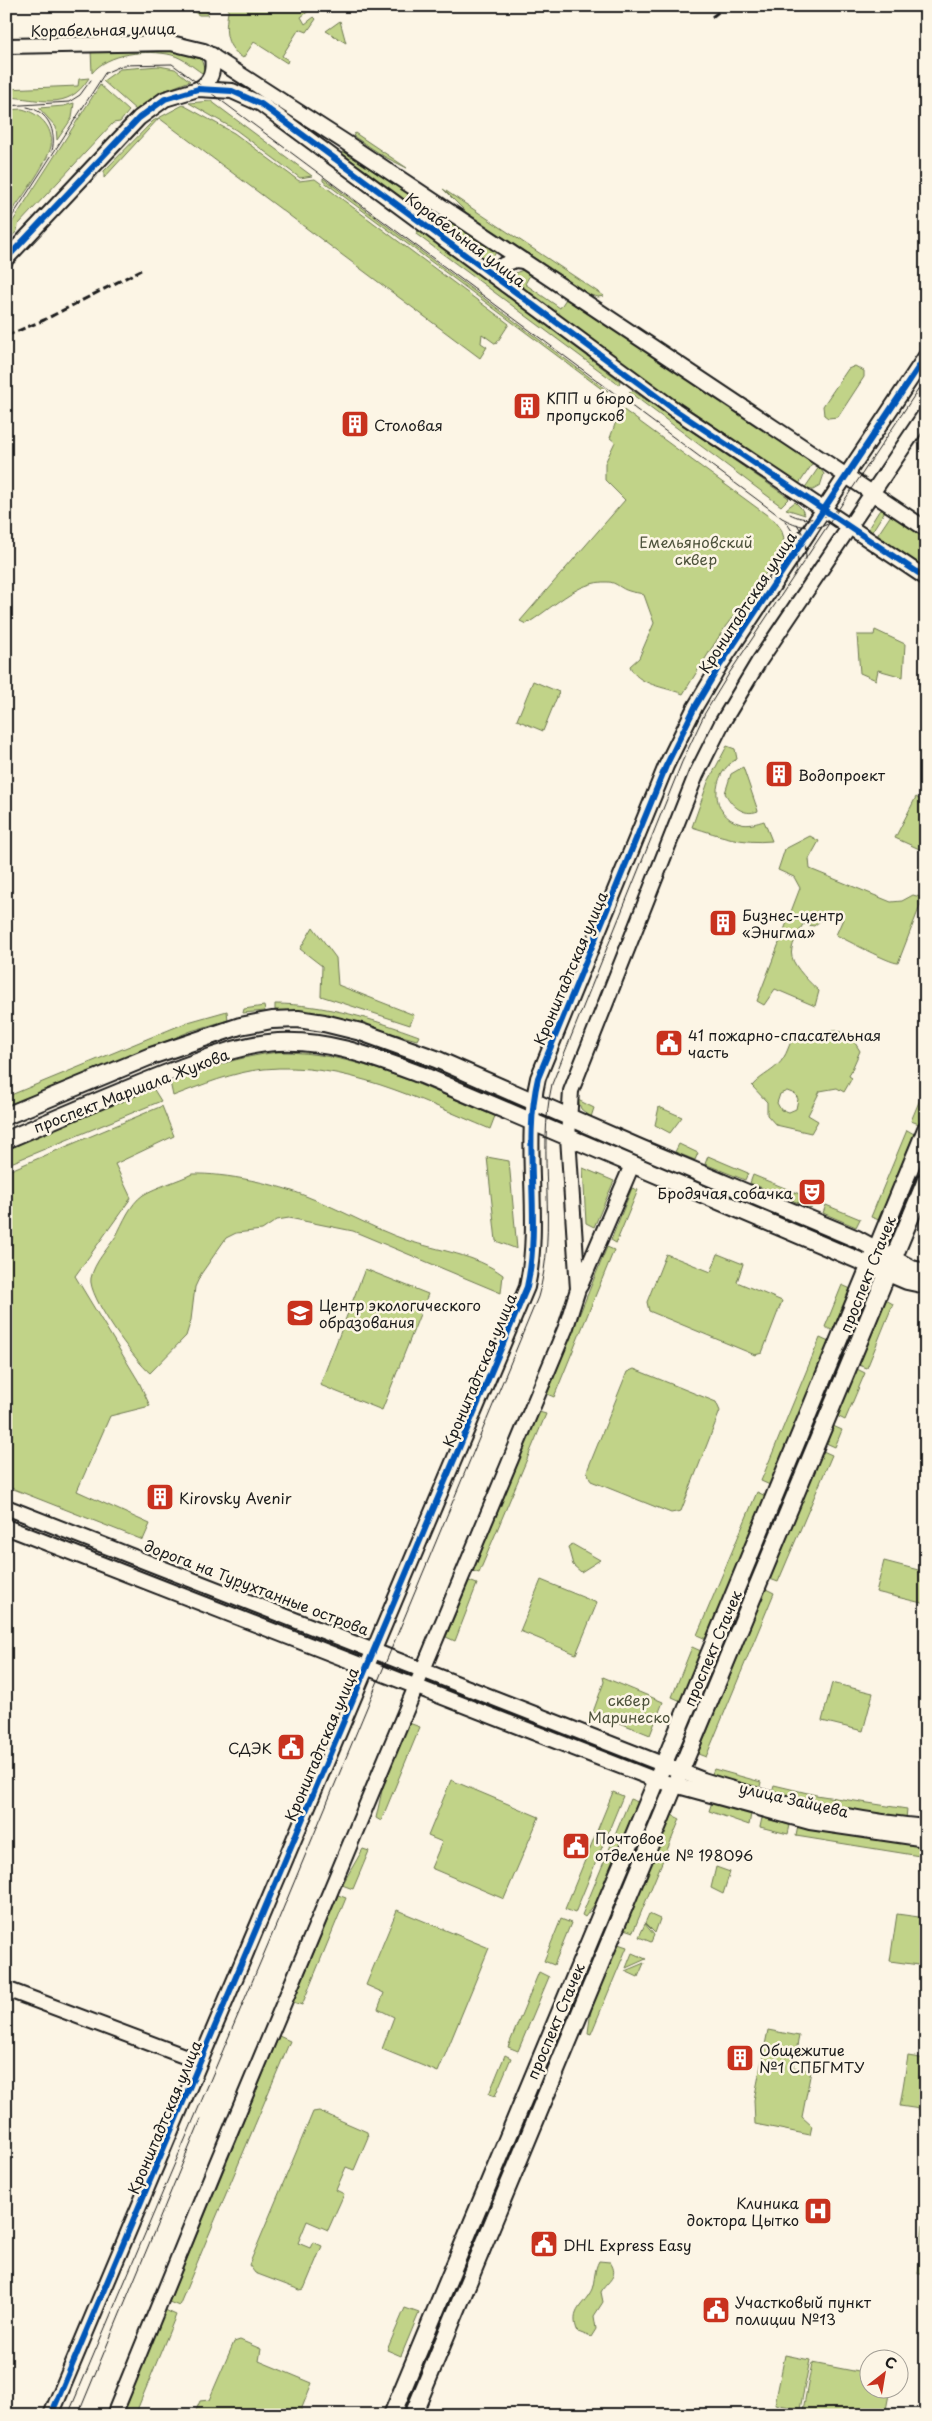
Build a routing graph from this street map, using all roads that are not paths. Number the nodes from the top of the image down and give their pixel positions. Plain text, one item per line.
1 (6, 46) edge
2 (212, 56) junction
3 (198, 89) junction
4 (6, 259) edge
5 (524, 261) junction
6 (506, 285) junction
7 (926, 356) edge
8 (926, 413) edge
9 (846, 476) junction
10 (873, 493) junction
11 (823, 510) junction
12 (850, 527) junction
13 (926, 529) edge
14 (926, 578) edge
15 (534, 1101) junction
16 (6, 1116) edge
17 (568, 1117) junction
18 (532, 1120) junction
19 (926, 1129) edge
20 (568, 1137) junction
21 (6, 1140) edge
22 (632, 1165) junction
23 (926, 1180) edge
24 (873, 1257) junction
25 (890, 1266) junction
26 (926, 1272) edge
27 (926, 1285) edge
28 (578, 1290) junction
29 (6, 1507) edge
30 (6, 1527) edge
31 (374, 1650) junction
32 (367, 1667) junction
33 (424, 1670) junction
34 (417, 1687) junction
35 (664, 1763) junction
36 (678, 1778) junction
37 (656, 1780) junction
38 (926, 1828) edge
39 (926, 1839) edge
40 (6, 1989) edge
41 (200, 2062) junction
42 (51, 2415) edge
43 (114, 2415) edge
44 (392, 2415) edge
45 (413, 2415) edge

1 - 2 street, Корабельная улица
2 - 3 street
2 - 5 street, Корабельная улица
3 - 4 street, Корабельная улица
3 - 6 street, Корабельная улица
5 - 6 street
5 - 9 street, Корабельная улица
6 - 11 street, Корабельная улица
7 - 9 street, Кронштадтская улица
8 - 10 street
9 - 10 street, Корабельная улица
9 - 11 street, Кронштадтская улица
10 - 12 street
10 - 13 street, Корабельная улица
11 - 12 street, Корабельная улица
11 - 15 street, Кронштадтская улица
12 - 14 street, Корабельная улица
12 - 17 street
15 - 16 main road, проспект Маршала Жукова
15 - 17 main road, проспект Маршала Жукова
15 - 18 street, Кронштадтская улица
17 - 20 street
17 - 24 main road, проспект Маршала Жукова
18 - 20 main road, проспект Маршала Жукова
18 - 21 main road, проспект Маршала Жукова
18 - 31 street, Кронштадтская улица
19 - 24 main road, проспект Стачек
20 - 22 main road, проспект Маршала Жукова
20 - 28 street
22 - 24 main road, проспект Маршала Жукова
22 - 28 street
23 - 25 main road, проспект Стачек
24 - 25 main road
24 - 35 main road, проспект Стачек
25 - 26 main road
25 - 27 main road
25 - 36 main road, проспект Стачек
28 - 33 street
29 - 31 street, дорога на Турухтанные острова
30 - 32 street
31 - 32 street, Кронштадтская улица
31 - 33 street, дорога на Турухтанные острова
32 - 34 street
32 - 41 street, Кронштадтская улица
33 - 34 street
33 - 35 street, дорога на Турухтанные острова
34 - 37 street
34 - 43 street
35 - 36 street, улица Зайцева
35 - 37 main road, проспект Стачек
36 - 37 street, улица Зайцева
36 - 38 street, улица Зайцева
36 - 39 street, улица Зайцева
36 - 45 main road, проспект Стачек
37 - 44 main road, проспект Стачек
40 - 41 street
41 - 42 street, Кронштадтская улица

